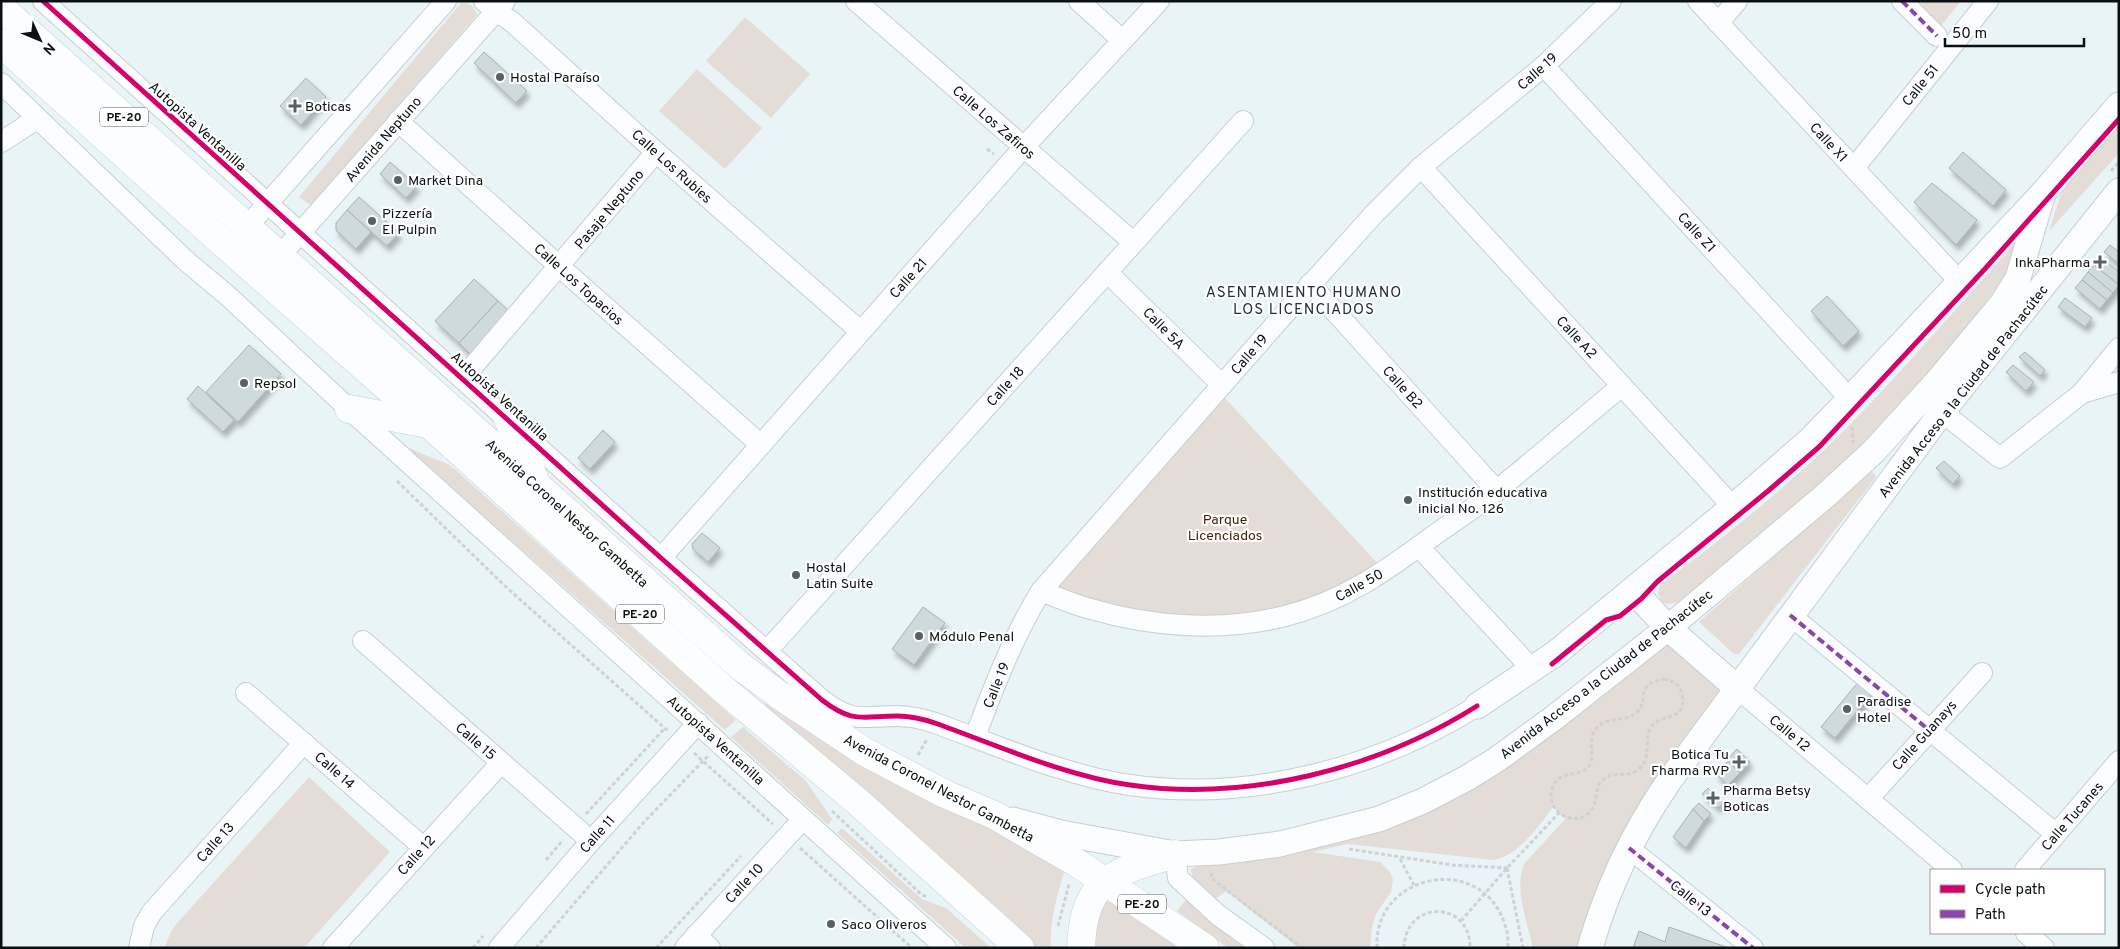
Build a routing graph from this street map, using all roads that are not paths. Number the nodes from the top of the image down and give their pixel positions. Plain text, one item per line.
1 (43, 1) edge
2 (446, 1) edge
3 (856, 1) edge
4 (1079, 1) edge
5 (1159, 1) edge
6 (1611, 1) edge
7 (1698, 1) edge
8 (1737, 1) edge
9 (1902, 1) edge
10 (1988, 1) edge
11 (495, 5) edge
12 (1, 8) edge
13 (1718, 23) junction
14 (1937, 36) dead end
15 (1122, 40) junction
16 (1, 44) edge
17 (1544, 66) junction
18 (1, 84) edge
19 (2119, 105) edge
20 (37, 119) junction
21 (398, 121) junction
22 (1243, 121) dead end
23 (1, 142) edge
24 (1023, 148) junction
25 (656, 152) junction
26 (1421, 167) junction
27 (1854, 168) junction
28 (2119, 191) edge
29 (2043, 193) junction
30 (267, 203) junction
31 (246, 227) junction
32 (300, 233) junction
33 (1133, 242) junction
34 (229, 248) junction
35 (270, 267) junction
36 (560, 267) junction
37 (1107, 272) junction
38 (1960, 282) junction
39 (1310, 284) junction
40 (860, 332) junction
41 (2119, 348) edge
42 (463, 378) junction
43 (2119, 382) edge
44 (1222, 385) junction
45 (1622, 386) junction
46 (2082, 393) junction
47 (1850, 399) junction
48 (349, 408) junction
49 (1942, 412) junction
50 (507, 417) junction
51 (429, 424) junction
52 (761, 445) junction
53 (537, 486) junction
54 (1496, 491) junction
55 (1733, 507) junction
56 (1419, 547) junction
57 (661, 558) junction
58 (1633, 590) junction
59 (1041, 591) junction
60 (1790, 615) junction
61 (1668, 628) junction
62 (363, 641) dead end
63 (767, 652) junction
64 (1532, 669) junction
65 (1982, 673) dead end
66 (1737, 688) junction
67 (246, 693) dead end
68 (1477, 706) joint
69 (698, 723) junction
70 (1929, 730) junction
71 (975, 737) junction
72 (304, 743) junction
73 (2119, 761) edge
74 (500, 763) junction
75 (1868, 798) junction
76 (994, 815) junction
77 (803, 818) junction
78 (2056, 834) junction
79 (591, 841) junction
80 (423, 847) junction
81 (1629, 848) junction
82 (1175, 854) junction
83 (1951, 869) edge
84 (2026, 869) edge
85 (1105, 880) junction
86 (2027, 934) edge
87 (697, 944) edge
88 (139, 948) edge
89 (334, 948) edge
90 (499, 948) edge
91 (946, 948) edge
92 (1020, 948) edge
93 (1082, 948) edge
94 (1205, 948) edge
95 (1264, 948) edge
96 (1590, 948) edge
97 (1752, 948) edge
98 (2044, 948) edge

1 - 30 street, Autopista Ventanilla
2 - 30 street
3 - 24 street, Calle Los Zafiros
4 - 15 street
5 - 15 street, Calle 21
6 - 17 street, Calle 19
7 - 13 street, Calle X1
8 - 13 street
9 - 14 street
10 - 27 street, Calle 51
11 - 21 street, Avenida Neptuno
11 - 25 street, Calle Los Rubies
12 - 31 highway, PE-20
13 - 27 street, Calle X1
15 - 24 street, Calle 21
16 - 34 highway, PE-20
17 - 26 street, Calle 19
17 - 47 street, Calle Z1
18 - 20 street, Autopista Ventanilla
19 - 29 main road, Avenida Acceso a la Ciudad de Pachacútec
20 - 23 street
20 - 48 street, Autopista Ventanilla
21 - 32 street, Avenida Neptuno
21 - 36 street, Calle Los Topacios
22 - 33 street, Calle 18
24 - 33 street, Calle Los Zafiros
24 - 40 street, Calle 21
25 - 36 street, Pasaje Neptuno
25 - 40 street, Calle Los Rubies
26 - 39 street, Calle 19
26 - 45 street, Calle A2
27 - 38 street, Calle X1
28 - 49 main road, Avenida Acceso a la Ciudad de Pachacútec
29 - 38 main road, Avenida Acceso a la Ciudad de Pachacútec
29 - 61 main road, Avenida Acceso a la Ciudad de Pachacútec
30 - 31 street
30 - 32 street, Autopista Ventanilla
31 - 34 street
31 - 35 highway, PE-20
32 - 35 street, Avenida Neptuno
32 - 42 street, Autopista Ventanilla
33 - 37 street, Calle 18
34 - 35 highway, PE-20
35 - 51 highway, Avenida Coronel Nestor Gambetta / PE-20
35 - 53 highway, Avenida Coronel Nestor Gambetta / PE-20
36 - 42 street, Pasaje Neptuno
36 - 52 street, Calle Los Topacios
37 - 44 street, Calle 5A
37 - 63 street, Calle 18
38 - 47 main road, Avenida Acceso a la Ciudad de Pachacútec
39 - 44 street, Calle 19
39 - 54 street, Calle B2
40 - 52 street, Calle 21
41 - 46 street
42 - 50 street, Autopista Ventanilla
43 - 46 street
44 - 59 street, Calle 19
45 - 54 street, Calle 50
45 - 55 street, Calle A2
46 - 49 street
47 - 55 main road, Avenida Acceso a la Ciudad de Pachacútec
48 - 51 highway
48 - 69 street, Autopista Ventanilla
49 - 60 main road, Avenida Acceso a la Ciudad de Pachacútec
50 - 53 highway
50 - 57 street, Autopista Ventanilla
51 - 92 highway, Avenida Coronel Nestor Gambetta / PE-20
52 - 57 street, Calle 21
53 - 76 highway, Avenida Coronel Nestor Gambetta / PE-20
54 - 56 street, Calle 50
55 - 58 main road, Avenida Acceso a la Ciudad de Pachacútec
56 - 59 street, Calle 50
56 - 64 street
57 - 63 street, Autopista Ventanilla
58 - 61 main road, Calle 12
58 - 64 main road, Avenida Acceso a la Ciudad de Pachacútec
59 - 71 street, Calle 19
60 - 66 main road, Avenida Acceso a la Ciudad de Pachacútec
60 - 70 street
61 - 66 main road, Calle 12
61 - 82 main road, Avenida Acceso a la Ciudad de Pachacútec
62 - 74 street, Calle 15
63 - 71 street, Autopista Ventanilla
64 - 68 main road, Avenida Acceso a la Ciudad de Pachacútec
65 - 70 street, Calle Guanays
66 - 75 street, Calle 12
66 - 81 main road, Avenida Acceso a la Ciudad de Pachacútec
67 - 72 street, Calle 14
68 - 71 street, Avenida Acceso a la Ciudad de Pachacútec
69 - 77 street, Autopista Ventanilla
69 - 79 street, Calle 11
70 - 75 street, Calle Guanays
70 - 78 street
72 - 80 street, Calle 14
72 - 88 street, Calle 13
73 - 78 street, Calle Tucanes
74 - 79 street, Calle 15
74 - 80 street, Calle 12
75 - 83 street, Calle 12
76 - 82 main road, Avenida Acceso a la Ciudad de Pachacútec
76 - 85 highway, Avenida Coronel Nestor Gambetta / PE-20
77 - 87 street, Calle 10
77 - 91 street, Autopista Ventanilla
78 - 84 street, Calle Tucanes
79 - 90 street, Calle 11
80 - 89 street, Calle 12
81 - 96 main road, Avenida Acceso a la Ciudad de Pachacútec
81 - 97 street, Calle 13
82 - 85 highway
82 - 95 street
85 - 93 highway
85 - 94 highway, Avenida Coronel Nestor Gambetta / PE-20
86 - 98 street

